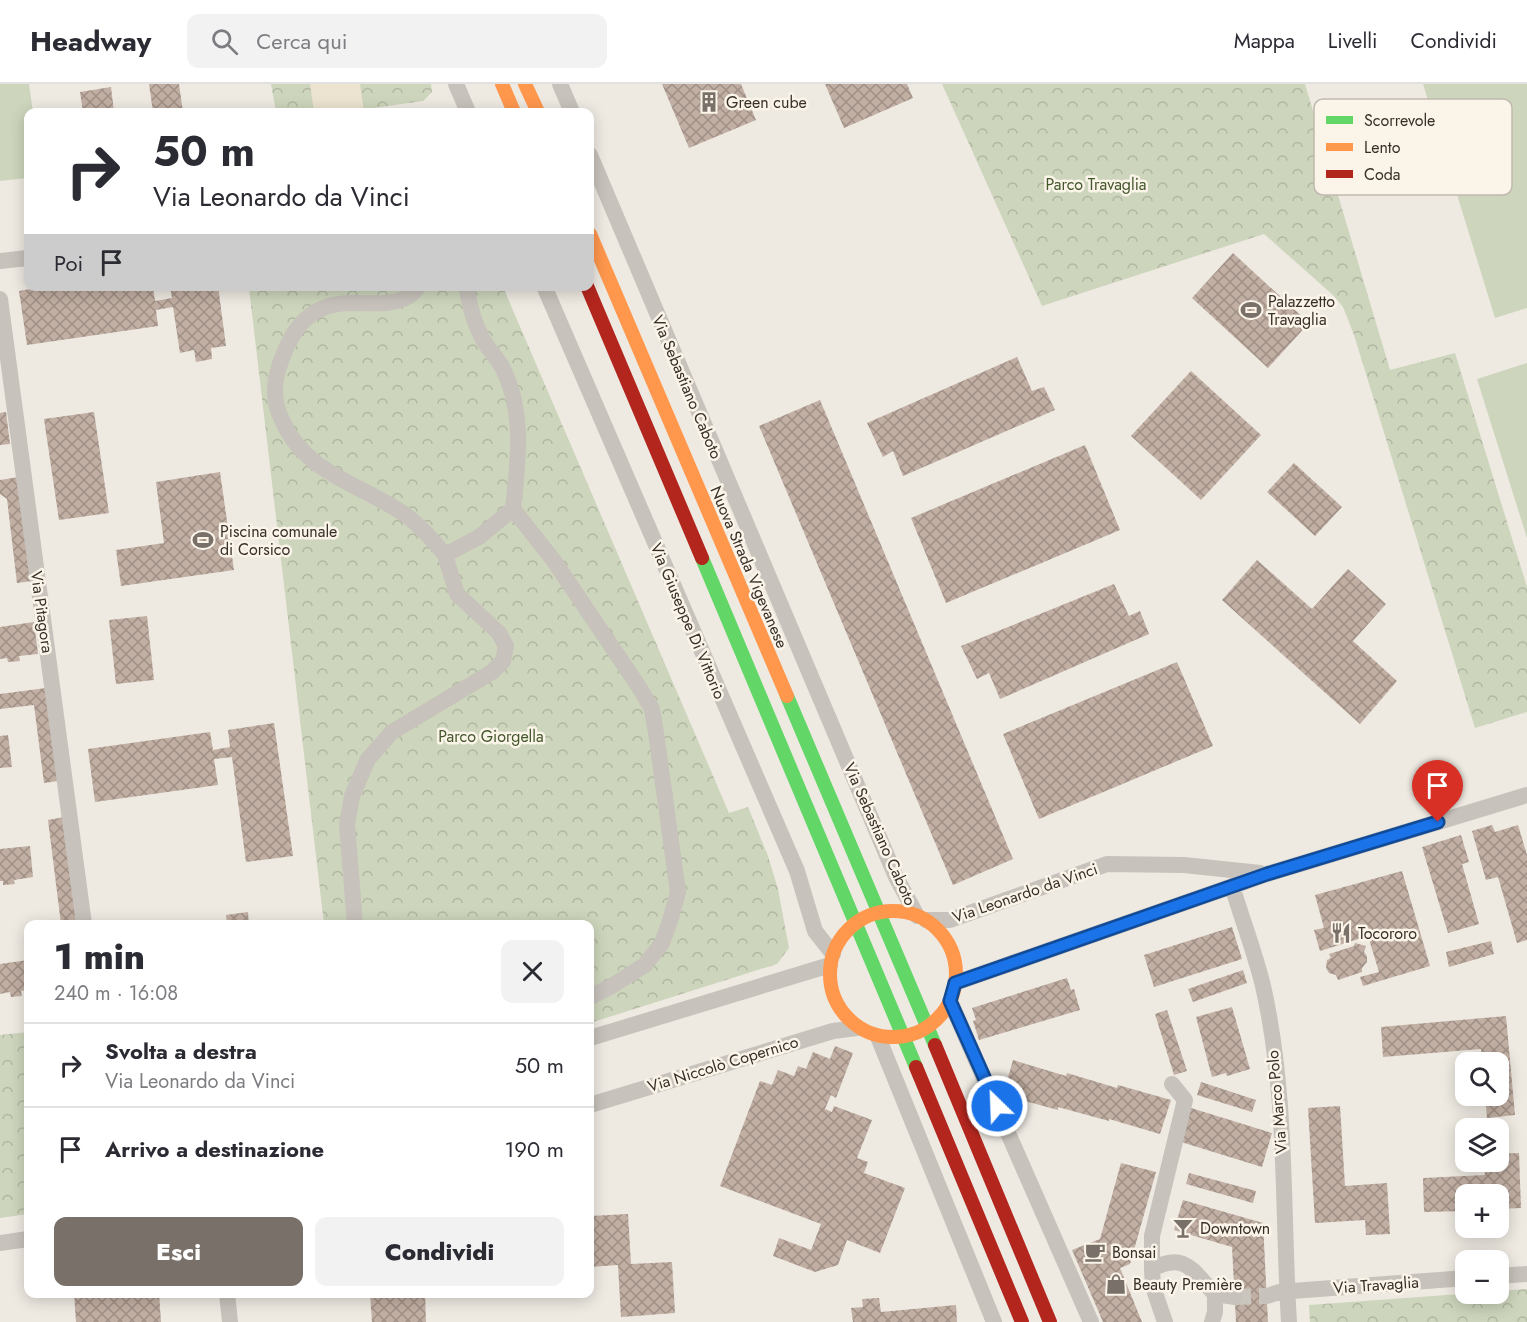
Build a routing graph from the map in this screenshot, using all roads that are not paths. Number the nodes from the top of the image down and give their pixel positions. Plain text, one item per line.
1 (456, 84) edge
2 (502, 84) edge
3 (525, 84) edge
4 (560, 84) edge
5 (466, 108) edge
6 (512, 108) edge
7 (536, 108) edge
8 (570, 108) edge
9 (594, 164) edge
10 (594, 243) edge
11 (24, 258) edge
12 (0, 261) edge
13 (414, 291) edge
14 (467, 291) edge
15 (546, 291) edge
16 (589, 291) edge
17 (0, 299) edge
18 (513, 509) junction
19 (445, 555) junction
20 (1527, 795) edge
21 (1267, 874) junction
22 (1232, 886) junction
23 (878, 913) junction
24 (921, 918) junction
25 (83, 920) edge
26 (355, 920) edge
27 (856, 922) junction
28 (831, 959) junction
29 (955, 983) junction
30 (594, 995) edge
31 (950, 1001) junction
32 (929, 1027) junction
33 (857, 1028) junction
34 (878, 1036) junction
35 (594, 1037) edge
36 (904, 1037) junction
37 (1172, 1084) dead end
38 (594, 1105) edge
39 (24, 1240) edge
40 (0, 1243) edge
41 (1152, 1269) junction
42 (1527, 1274) edge
43 (1509, 1275) edge
44 (1455, 1279) edge
45 (1287, 1291) junction
46 (1215, 1294) junction
47 (1267, 1296) tunnel mouth
48 (228, 1298) edge
49 (1235, 1298) tunnel mouth
50 (230, 1322) edge
51 (994, 1322) edge
52 (1022, 1322) edge
53 (1050, 1322) edge
54 (1091, 1322) edge
55 (1166, 1322) edge
56 (1212, 1322) edge
57 (1289, 1322) edge

1 - 5 street
2 - 6 main road
3 - 7 main road
4 - 8 street
9 - 24 street, Via Sebastiano Caboto
10 - 23 main road, Nuova Strada Vigevanese
11 - 12 street
13 - 19 street
14 - 18 street
15 - 28 street, Via Giuseppe Di Vittorio
16 - 27 main road
17 - 25 street, Via Pitagora
18 - 19 street
18 - 30 street
19 - 26 street
20 - 21 street, Via Leonardo da Vinci
21 - 22 street, Via Leonardo da Vinci
21 - 24 street, Via Leonardo da Vinci
22 - 29 street, Via Leonardo da Vinci
22 - 45 street, Via Marco Polo
23 - 24 main road
23 - 27 main road
23 - 32 main road, Nuova Strada Vigevanese
24 - 29 main road
27 - 28 main road
27 - 36 main road
28 - 33 main road
28 - 35 street
29 - 31 main road
31 - 32 main road
31 - 54 street
32 - 36 main road
32 - 53 main road, Nuova Strada Vigevanese
33 - 34 main road
33 - 38 street, Via Niccolò Copernico
34 - 36 main road
34 - 51 street
36 - 52 main road
37 - 41 street
39 - 40 street
41 - 46 street
41 - 55 street
42 - 43 street
44 - 45 street, Via Travaglia
45 - 47 street, Via Travaglia
45 - 57 street, Via Marco Polo
46 - 49 street
46 - 56 street
48 - 50 street

